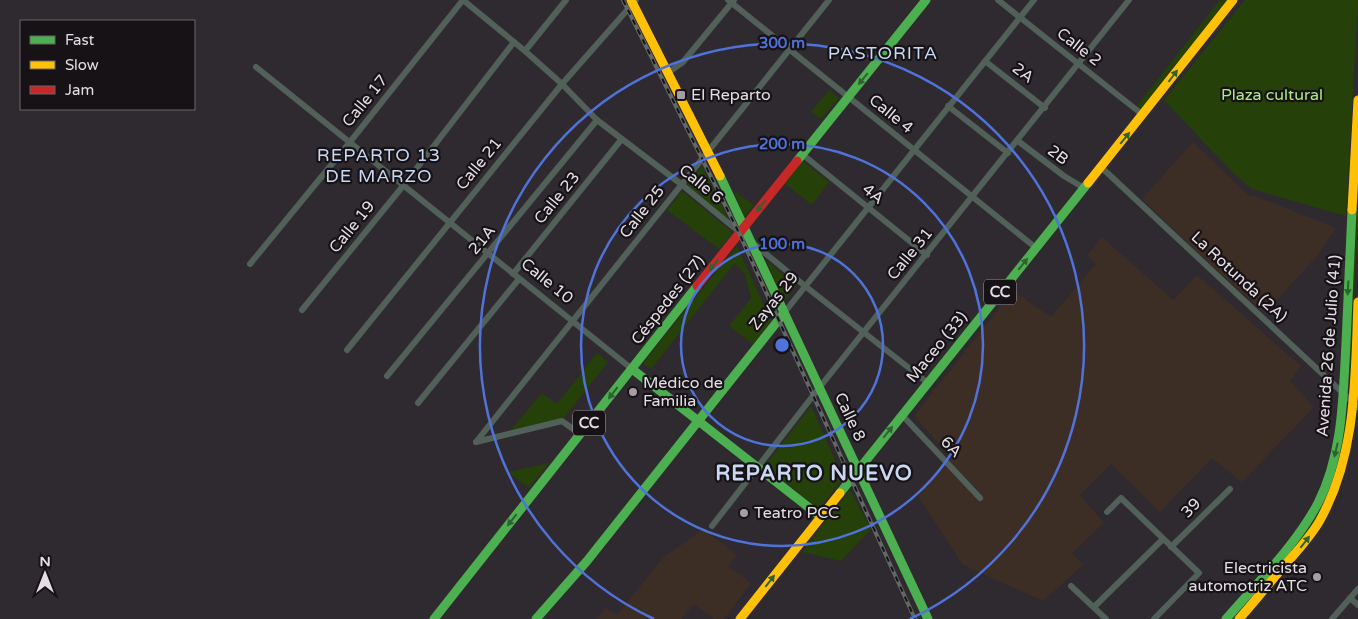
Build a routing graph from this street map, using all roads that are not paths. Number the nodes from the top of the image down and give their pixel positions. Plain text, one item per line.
1 (463, 0) edge
2 (566, 0) edge
3 (829, 0) edge
4 (926, 0) edge
5 (998, 0) edge
6 (1034, 0) edge
7 (1130, 0) edge
8 (1233, 0) edge
9 (634, 1) edge
10 (731, 1) edge
11 (1020, 17) junction
12 (514, 42) junction
13 (790, 50) junction
14 (525, 51) junction
15 (985, 61) junction
16 (1079, 64) junction
17 (256, 67) dead end
18 (669, 72) junction
19 (562, 84) junction
20 (848, 97) junction
21 (1358, 100) edge
22 (948, 106) junction
23 (1045, 108) junction
24 (1143, 115) junction
25 (597, 120) junction
26 (621, 140) junction
27 (1018, 141) junction
28 (350, 142) junction
29 (913, 150) junction
30 (709, 152) junction
31 (1008, 153) junction
32 (802, 154) junction
33 (1101, 167) junction
34 (681, 184) junction
35 (403, 186) junction
36 (1084, 188) junction
37 (973, 198) junction
38 (867, 207) junction
39 (449, 223) junction
40 (742, 230) junction
41 (751, 242) junction
42 (1036, 248) junction
43 (488, 254) junction
44 (927, 255) junction
45 (250, 264) dead end
46 (513, 274) junction
47 (519, 279) junction
48 (805, 286) junction
49 (1358, 302) edge
50 (302, 310) dead end
51 (784, 313) junction
52 (573, 322) junction
53 (865, 332) junction
54 (347, 350) dead end
55 (632, 369) junction
56 (387, 376) dead end
57 (928, 382) junction
58 (820, 388) junction
59 (1343, 393) junction
60 (418, 403) dead end
61 (1356, 405) edge
62 (902, 415) junction
63 (698, 421) junction
64 (580, 434) junction
65 (758, 468) junction
66 (858, 470) junction
67 (1230, 489) dead end
68 (980, 498) dead end
69 (1107, 512) dead end
70 (820, 517) junction
71 (712, 526) dead end
72 (1163, 539) junction
73 (1171, 547) junction
74 (1071, 586) dead end
75 (1358, 589) edge
76 (1350, 598) junction
77 (1358, 605) edge
78 (1094, 607) junction
79 (434, 619) edge
80 (536, 619) edge
81 (740, 619) edge
82 (928, 619) edge
83 (1106, 619) edge
84 (1154, 619) edge
85 (1226, 619) edge
86 (1239, 619) edge
87 (1332, 619) edge

1 - 12 street, Calle 6
1 - 28 street, Calle 17
2 - 14 street
3 - 13 street, Calle 25
4 -> 20 main road, Céspedes (27) / CC
5 - 11 street, Calle 2
6 - 11 street, Zayas 29
7 - 16 street, Calle 31
24 -> 8 main road, Maceo (33) / CC
9 - 18 main road, Calle 8
9 - 19 street, Calle 21
10 - 13 street, Calle 4
10 - 18 street
11 - 15 street, Zayas 29
11 - 16 street, Calle 2
12 - 14 street, Calle 6
12 - 35 street, Calle 19
13 - 20 street, Calle 4
13 - 30 street, Calle 25
14 - 19 street, Calle 6
15 - 22 street, Zayas 29
15 - 23 street, 2A
16 - 23 street, Calle 31
16 - 24 street, Calle 2
17 - 28 street, Calle 10
18 - 30 main road, Calle 8
19 - 25 street, Calle 6
19 - 39 street, Calle 21
20 - 29 street, Calle 4
20 - 32 main road, Céspedes (27) / CC
21 -> 59 main road, Avenida 26 de Julio (41)
22 - 29 street, Zayas 29
22 - 31 street
23 - 27 street, Calle 31
33 -> 24 main road, Maceo (33) / CC
25 - 26 street, Calle 6
25 - 43 street, 21A
26 - 34 street, Calle 6
26 - 46 street, Calle 23
27 - 31 street, Calle 31
27 - 36 street, 2B
28 - 35 street, Calle 10
28 - 45 street, Calle 17
29 - 37 street, Calle 4
29 - 38 street, Zayas 29
30 - 34 street, Calle 25
30 - 40 main road, Calle 8
31 - 37 street, Calle 31
32 - 38 street, 4A
32 -> 40 main road, Céspedes (27) / CC
33 - 36 main road, Maceo (33) / CC
33 - 59 street, La Rotunda (2A)
34 - 40 street, Calle 6
34 - 52 street, Calle 25
35 - 39 street, Calle 10
35 - 50 street, Calle 19
36 - 42 main road, Maceo (33) / CC
37 - 42 street, Calle 4
37 - 44 street, Calle 31
38 - 44 street, 4A
38 - 48 street, Zayas 29
39 - 43 street, Calle 10
39 - 54 street, Calle 21
40 - 41 main road, Calle 8
40 -> 55 main road, Céspedes (27) / CC
41 - 48 street
41 - 51 main road, Calle 8
57 -> 42 main road, Maceo (33) / CC
43 - 46 street, Calle 10
43 - 56 street, 21A
44 - 53 street, Calle 31
46 - 47 street, Calle 10
47 - 52 street, Calle 10
47 - 60 street
48 - 51 street, Zayas 29
48 - 53 street
49 - 61 main road, Avenida 26 de Julio (41)
51 - 58 main road, Calle 8
51 - 63 main road, Zayas 29
52 - 55 street, Calle 10
52 - 64 street, Calle 25
53 - 57 street
53 - 58 street, Calle 31
55 - 63 main road, Calle 10
55 -> 64 main road, Céspedes (27) / CC
57 - 62 main road, Maceo (33) / CC
58 - 65 street, Calle 31
58 - 66 main road, Calle 8
59 - 61 street, La Rotunda (2A)
59 -> 85 main road, Avenida 26 de Julio (41)
86 -> 61 main road, Avenida 26 de Julio (41)
66 -> 62 main road, Maceo (33) / CC
62 - 68 street, 6A
63 - 65 main road, Calle 10
63 - 80 main road, Zayas 29
64 -> 79 main road, Céspedes (27) / CC
65 - 70 main road, Calle 10
65 - 71 street, Calle 31
66 - 70 main road, Maceo (33) / CC
66 - 82 main road, Calle 8
67 - 73 street, 39
69 - 72 street
81 -> 70 main road, Maceo (33) / CC
72 - 73 street
72 - 78 street
73 - 84 street
74 - 78 street
75 - 76 street
76 - 77 street
76 - 87 street
78 - 83 street

